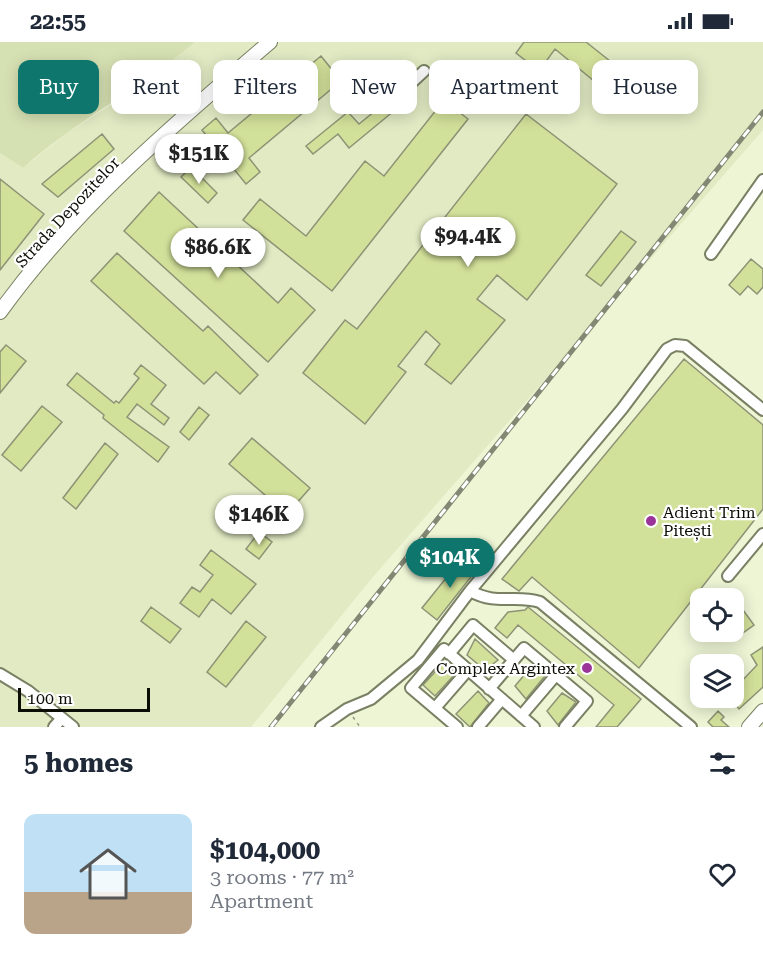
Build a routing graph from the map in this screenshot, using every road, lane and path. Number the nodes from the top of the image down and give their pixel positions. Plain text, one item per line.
1 (270, 42) edge
2 (424, 71) dead end
3 (417, 77) edge
4 (761, 182) edge
5 (711, 254) dead end
6 (0, 312) edge
7 (763, 410) edge
8 (763, 534) edge
9 (728, 576) dead end
10 (470, 591) junction
11 (449, 654) junction
12 (514, 660) junction
13 (468, 670) junction
14 (0, 674) edge
15 (556, 675) junction
16 (489, 689) junction
17 (502, 699) junction
18 (435, 708) junction
19 (347, 709) junction
20 (763, 711) edge
21 (521, 716) junction
22 (62, 717) junction
23 (54, 727) edge
24 (73, 727) edge
25 (321, 727) edge
26 (360, 727) edge
27 (457, 727) edge
28 (478, 727) edge
29 (534, 727) edge
30 (565, 727) edge
31 (691, 727) edge
32 (749, 727) edge

1 - 6 main road, Strada Depozitelor
2 - 3 street
4 - 5 street
7 - 10 street
8 - 9 street
10 - 19 street
10 - 31 street
11 - 12 street
11 - 13 street
11 - 18 street
12 - 15 street
12 - 16 street
13 - 16 street
13 - 18 street
14 - 22 street
15 - 21 street
15 - 30 street
16 - 17 street
17 - 21 street
17 - 28 street
18 - 27 street
19 - 25 street
19 - 26 path
20 - 32 main road
21 - 29 street
22 - 23 street
22 - 24 street

